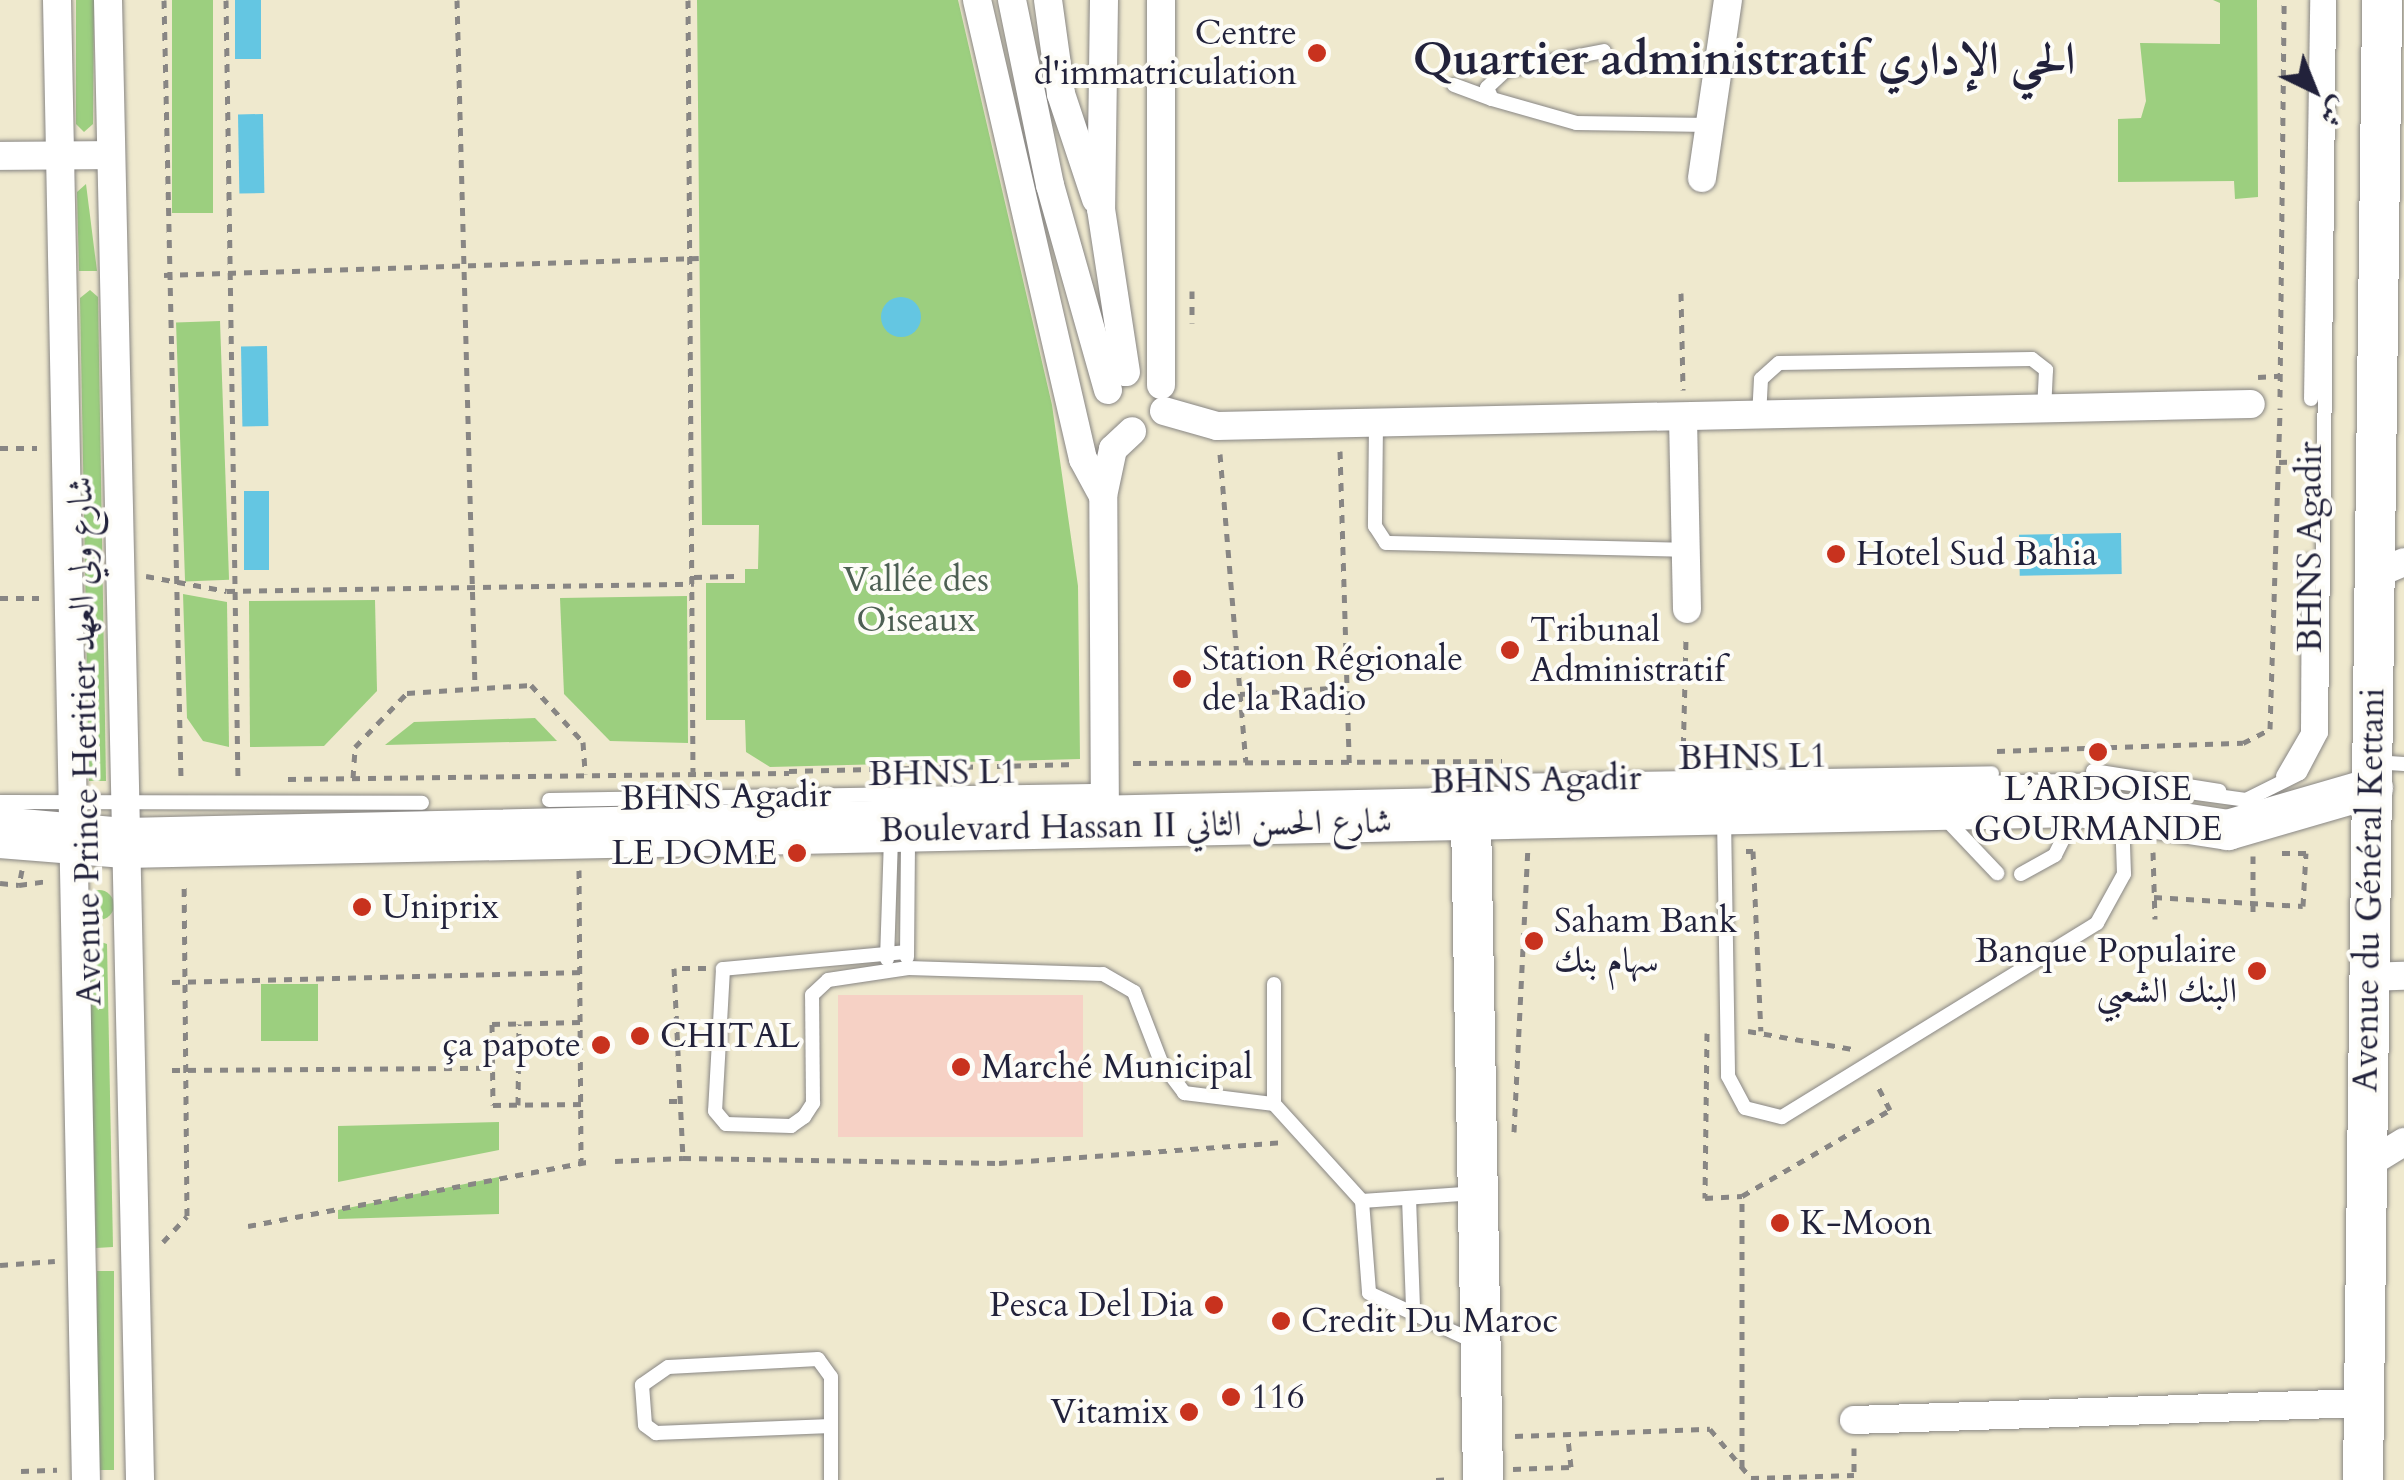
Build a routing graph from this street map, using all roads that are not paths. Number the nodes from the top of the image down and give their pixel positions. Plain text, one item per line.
1 (57, 0) edge
2 (108, 0) edge
3 (977, 0) edge
4 (1012, 0) edge
5 (1048, 0) edge
6 (1104, 0) edge
7 (1161, 0) edge
8 (1728, 0) edge
9 (2317, 0) edge
10 (2329, 0) edge
11 (2382, 0) edge
12 (1604, 51) dead end
13 (1454, 86) dead end
14 (1492, 99) junction
15 (1709, 126) junction
16 (108, 155) junction
17 (0, 156) edge
18 (59, 158) junction
19 (1702, 178) dead end
20 (1101, 209) junction
21 (1117, 381) junction
22 (1163, 398) junction
23 (2251, 404) dead end
24 (2044, 412) junction
25 (1760, 417) junction
26 (1684, 418) junction
27 (1376, 424) junction
28 (1132, 431) junction
29 (1103, 496) junction
30 (1686, 550) junction
31 (2390, 568) edge
32 (1687, 609) road end
33 (2384, 771) edge
34 (1105, 795) junction
35 (1532, 798) junction
36 (0, 802) edge
37 (2079, 807) junction
38 (1937, 808) junction
39 (1724, 811) junction
40 (2122, 811) junction
41 (0, 814) edge
42 (1471, 818) junction
43 (70, 826) junction
44 (125, 827) junction
45 (900, 830) junction
46 (0, 838) edge
47 (1997, 874) dead end
48 (2021, 874) dead end
49 (887, 953) junction
50 (907, 960) junction
51 (886, 972) junction
52 (2385, 977) edge
53 (1274, 984) dead end
54 (1274, 1104) junction
55 (2404, 1142) edge
56 (2363, 1167) junction
57 (1479, 1192) junction
58 (1409, 1198) junction
59 (1362, 1201) junction
60 (1413, 1309) junction
61 (1482, 1346) junction
62 (2364, 1403) junction
63 (1854, 1420) dead end
64 (831, 1426) junction
65 (86, 1474) edge
66 (140, 1480) edge
67 (831, 1480) edge
68 (1483, 1480) edge
69 (2363, 1480) edge

1 - 18 street, Avenue Prince Heritier شارع ولي العهد
2 - 16 street, Avenue Prince Heritier شارع ولي العهد
3 - 29 street
4 - 21 street
5 - 20 street
6 - 20 street
7 - 22 street
8 - 15 street
9 - 35 lane, BHNS Agadir
10 - 34 lane, BHNS L1
11 - 31 street, Avenue du Général Kettani
12 - 14 lane
13 - 14 lane
14 - 15 lane
15 - 19 street
16 - 18 street
16 - 44 street, Avenue Prince Heritier شارع ولي العهد
17 - 18 street
18 - 43 street, Avenue Prince Heritier شارع ولي العهد
20 - 21 street
21 - 22 street
21 - 28 street
22 - 27 street
22 - 28 street
23 - 24 street
24 - 25 street
24 - 25 lane
25 - 26 street
26 - 27 street
26 - 30 street
27 - 30 lane
28 - 29 street
29 - 34 street
30 - 32 street
31 - 33 street, Avenue du Général Kettani
33 - 40 street, Boulevard Hassan II شارع الحسن الثاني
33 - 52 street, Avenue du Général Kettani
34 - 35 lane, BHNS Agadir
34 - 42 street, Boulevard Hassan II شارع الحسن الثاني
34 - 44 lane, BHNS L1
34 - 44 lane, BHNS Agadir
34 - 45 street, Boulevard Hassan II شارع الحسن الثاني
35 - 39 street, Boulevard Hassan II شارع الحسن الثاني
35 - 42 street, Boulevard Hassan II شارع الحسن الثاني
36 - 43 lane
37 - 38 street, Boulevard Hassan II شارع الحسن الثاني
37 - 40 street, Boulevard Hassan II شارع الحسن الثاني
37 - 48 lane
38 - 39 street, Boulevard Hassan II شارع الحسن الثاني
38 - 47 lane
39 - 40 lane
41 - 43 lane
42 - 57 street
43 - 44 street, Boulevard Hassan II شارع الحسن الثاني
43 - 46 street
43 - 65 street, Avenue Prince Heritier شارع ولي العهد
44 - 45 street, Boulevard Hassan II شارع الحسن الثاني
44 - 66 street, Avenue Prince Heritier شارع ولي العهد
45 - 49 lane
45 - 50 lane
49 - 50 lane
49 - 51 lane
49 - 51 lane
50 - 51 lane
50 - 54 lane
52 - 56 street, Avenue du Général Kettani
53 - 54 lane
54 - 59 lane
55 - 56 street
56 - 62 street, Avenue du Général Kettani
57 - 58 lane
57 - 61 street
58 - 59 lane
58 - 60 lane
59 - 60 lane
60 - 61 lane
61 - 68 street
62 - 63 street
62 - 69 street, Avenue du Général Kettani
64 - 64 lane
64 - 67 lane

